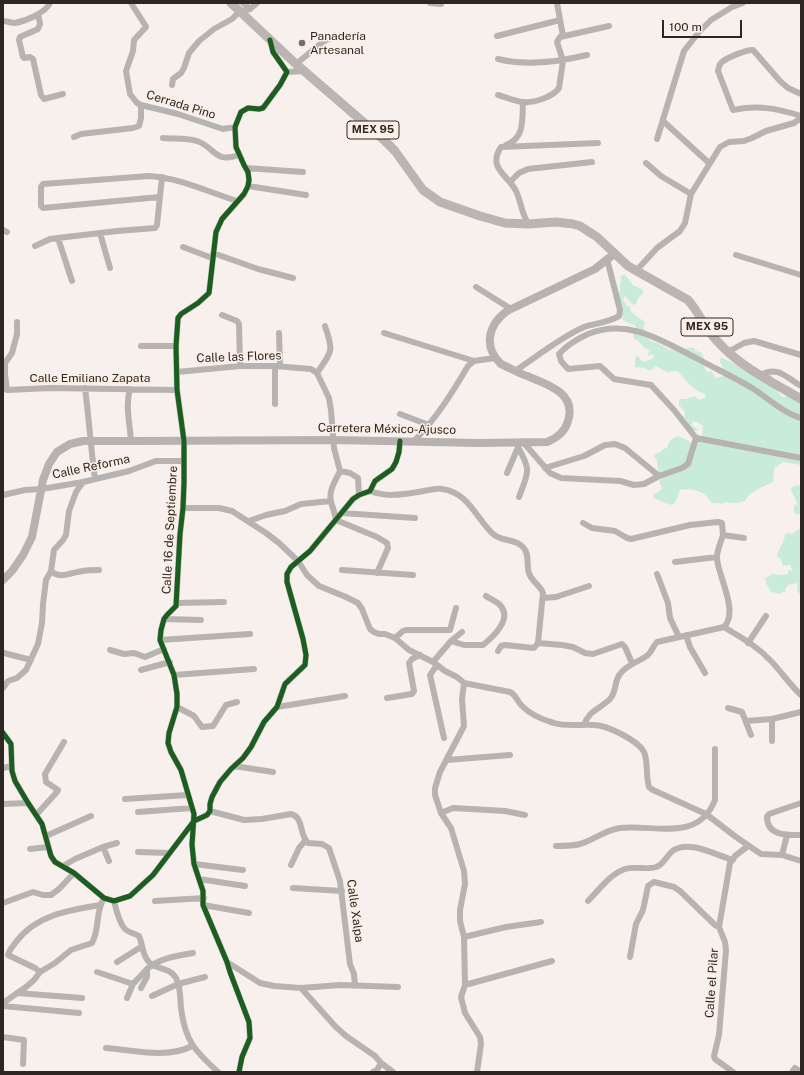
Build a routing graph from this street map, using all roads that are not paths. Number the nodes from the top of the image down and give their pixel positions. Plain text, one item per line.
1 (50, 3) edge
2 (131, 3) edge
3 (230, 3) edge
4 (243, 3) edge
5 (257, 3) edge
6 (430, 3) edge
7 (557, 3) edge
8 (742, 3) edge
9 (441, 4) dead end
10 (250, 9) junction
11 (239, 12) junction
12 (38, 14) junction
13 (560, 20) junction
14 (3, 21) edge
15 (609, 26) dead end
16 (497, 36) dead end
17 (563, 36) junction
18 (343, 38) dead end
19 (270, 40) junction
20 (587, 55) dead end
21 (498, 60) dead end
22 (564, 61) junction
23 (296, 64) junction
24 (305, 71) junction
25 (287, 72) junction
26 (172, 85) dead end
27 (63, 94) dead end
28 (801, 94) edge
29 (498, 95) dead end
30 (523, 102) junction
31 (141, 105) junction
32 (801, 117) edge
33 (663, 121) junction
34 (235, 127) junction
35 (74, 137) dead end
36 (162, 138) dead end
37 (657, 139) dead end
38 (598, 144) dead end
39 (501, 147) junction
40 (239, 155) junction
41 (592, 162) dead end
42 (646, 163) dead end
43 (709, 163) junction
44 (246, 168) junction
45 (303, 172) dead end
46 (162, 177) junction
47 (510, 182) junction
48 (248, 186) junction
49 (691, 194) junction
50 (306, 195) dead end
51 (159, 197) junction
52 (237, 201) junction
53 (528, 224) junction
54 (100, 233) junction
55 (58, 238) junction
56 (35, 246) dead end
57 (184, 247) dead end
58 (736, 255) dead end
59 (212, 256) junction
60 (611, 256) junction
61 (110, 268) dead end
62 (636, 271) junction
63 (801, 275) edge
64 (293, 278) dead end
65 (72, 281) dead end
66 (476, 287) dead end
67 (511, 309) junction
68 (222, 315) dead end
69 (17, 322) dead end
70 (325, 326) dead end
71 (279, 333) dead end
72 (384, 333) dead end
73 (141, 346) dead end
74 (176, 346) junction
75 (728, 352) junction
76 (801, 355) edge
77 (495, 358) junction
78 (474, 360) junction
79 (240, 366) junction
80 (278, 366) junction
81 (515, 371) junction
82 (177, 372) junction
83 (317, 373) junction
84 (761, 374) junction
85 (801, 386) edge
86 (85, 388) junction
87 (5, 389) edge
88 (130, 389) junction
89 (177, 390) junction
90 (801, 399) edge
91 (275, 404) dead end
92 (400, 414) dead end
93 (801, 418) edge
94 (429, 425) junction
95 (696, 438) junction
96 (334, 440) junction
97 (131, 441) junction
98 (184, 441) junction
99 (400, 441) junction
100 (414, 441) junction
101 (90, 442) junction
102 (521, 444) junction
103 (801, 458) edge
104 (184, 461) junction
105 (545, 468) junction
106 (340, 471) junction
107 (507, 473) dead end
108 (659, 476) junction
109 (95, 479) junction
110 (83, 482) junction
111 (42, 489) junction
112 (370, 491) junction
113 (3, 495) edge
114 (359, 495) junction
115 (519, 497) dead end
116 (331, 501) junction
117 (183, 508) junction
118 (342, 513) junction
119 (415, 518) dead end
120 (336, 520) junction
121 (249, 521) junction
122 (583, 523) dead end
123 (723, 535) junction
124 (744, 538) dead end
125 (717, 556) junction
126 (298, 561) junction
127 (675, 562) dead end
128 (99, 570) dead end
129 (342, 570) dead end
130 (51, 571) junction
131 (377, 573) junction
132 (657, 574) dead end
133 (413, 575) dead end
134 (3, 580) edge
135 (589, 586) dead end
136 (486, 596) dead end
137 (543, 598) junction
138 (224, 602) dead end
139 (177, 603) junction
140 (456, 608) dead end
141 (766, 616) dead end
142 (164, 619) junction
143 (201, 620) dead end
144 (724, 627) junction
145 (462, 632) dead end
146 (250, 634) dead end
147 (686, 635) junction
148 (679, 637) junction
149 (395, 638) junction
150 (160, 640) junction
151 (451, 641) junction
152 (748, 643) junction
153 (538, 644) junction
154 (164, 649) junction
155 (110, 650) dead end
156 (498, 651) dead end
157 (4, 653) edge
158 (420, 655) junction
159 (31, 660) junction
160 (170, 662) junction
161 (632, 662) junction
162 (435, 663) junction
163 (254, 669) dead end
164 (141, 670) dead end
165 (705, 673) dead end
166 (174, 675) junction
167 (464, 683) junction
168 (3, 688) edge
169 (801, 695) edge
170 (345, 696) dead end
171 (387, 698) dead end
172 (237, 702) dead end
173 (177, 707) junction
174 (277, 707) junction
175 (728, 708) dead end
176 (801, 712) edge
177 (772, 719) junction
178 (746, 722) junction
179 (584, 725) junction
180 (3, 732) edge
181 (751, 735) dead end
182 (444, 738) dead end
183 (64, 742) dead end
184 (772, 742) dead end
185 (715, 748) dead end
186 (510, 755) dead end
187 (447, 760) junction
188 (12, 766) junction
189 (234, 766) junction
190 (3, 768) edge
191 (273, 772) dead end
192 (188, 794) junction
193 (126, 799) dead end
194 (801, 802) edge
195 (28, 803) junction
196 (3, 804) edge
197 (192, 808) junction
198 (210, 811) junction
199 (138, 812) dead end
200 (441, 813) junction
201 (706, 814) junction
202 (36, 815) junction
203 (525, 815) dead end
204 (91, 816) dead end
205 (194, 821) junction
206 (787, 835) junction
207 (801, 835) edge
208 (46, 836) junction
209 (305, 841) junction
210 (118, 843) dead end
211 (556, 846) dead end
212 (748, 846) junction
213 (48, 847) junction
214 (103, 847) junction
215 (30, 849) dead end
216 (138, 852) dead end
217 (169, 853) junction
218 (782, 855) junction
219 (733, 860) junction
220 (109, 861) dead end
221 (801, 861) edge
222 (194, 864) junction
223 (291, 865) dead end
224 (62, 866) junction
225 (243, 870) dead end
226 (74, 873) junction
227 (199, 879) junction
228 (245, 886) dead end
229 (292, 888) dead end
230 (342, 891) junction
231 (104, 898) junction
232 (204, 898) junction
233 (114, 901) junction
234 (588, 901) dead end
235 (155, 902) dead end
236 (3, 903) edge
237 (100, 905) junction
238 (203, 905) junction
239 (250, 913) dead end
240 (541, 922) dead end
241 (720, 927) junction
242 (464, 936) junction
243 (141, 947) junction
244 (6, 953) edge
245 (192, 953) dead end
246 (630, 957) dead end
247 (552, 961) dead end
248 (117, 962) dead end
249 (227, 962) junction
250 (149, 967) junction
251 (40, 972) junction
252 (97, 972) dead end
253 (206, 977) dead end
254 (133, 984) junction
255 (178, 984) junction
256 (465, 985) junction
257 (355, 986) junction
258 (398, 987) dead end
259 (141, 988) dead end
260 (301, 988) junction
261 (17, 993) junction
262 (152, 996) dead end
263 (82, 998) dead end
264 (127, 998) dead end
265 (3, 1004) edge
266 (79, 1013) dead end
267 (3, 1037) edge
268 (192, 1046) junction
269 (106, 1048) dead end
270 (381, 1063) junction
271 (23, 1064) dead end
272 (218, 1072) edge
273 (233, 1072) edge
274 (239, 1072) edge
275 (373, 1072) edge
276 (393, 1072) edge
277 (477, 1072) edge
278 (733, 1072) edge
279 (792, 1072) edge
280 (800, 1072) edge

1 - 12 street
2 - 31 street, Cerrada Pino
3 - 11 main road, MEX 95
4 - 10 street
5 - 10 street
6 - 9 street
7 - 13 street
8 - 33 street
10 - 11 street
11 - 19 main road, MEX 95
11 - 26 street
12 - 14 street
12 - 27 street
13 - 16 street
13 - 17 street
15 - 17 street
17 - 22 street
18 - 23 street
19 - 23 main road, MEX 95
19 - 25 street
20 - 22 street
21 - 22 street
22 - 30 street
23 - 24 main road, MEX 95
24 - 25 street
24 - 53 main road, MEX 95
25 - 34 street
28 - 32 street
29 - 30 street
30 - 39 street
31 - 34 street, Cerrada Pino
31 - 35 street
32 - 43 street
33 - 37 street
33 - 43 street
34 - 40 street
36 - 40 street
38 - 39 street
39 - 47 street
40 - 44 street
41 - 47 street
42 - 49 street
43 - 49 street
44 - 45 street
44 - 48 street
46 - 51 street
46 - 51 street
46 - 52 street
47 - 53 street
48 - 50 street
48 - 52 street, Calle 16 de Septiembre
49 - 62 street
51 - 54 street
52 - 59 street, Calle 16 de Septiembre
53 - 60 main road, MEX 95
54 - 55 street
54 - 61 street
55 - 56 street
55 - 65 street
57 - 59 street
58 - 63 street
59 - 64 street
59 - 74 street, Calle 16 de Septiembre
60 - 62 main road, MEX 95
60 - 67 main road
60 - 81 street
62 - 75 main road, MEX 95
66 - 67 street
67 - 77 main road
68 - 79 street
69 - 87 street
70 - 83 street
71 - 80 street
72 - 78 street
73 - 74 street
74 - 82 street, Calle 16 de Septiembre
75 - 76 street
75 - 84 main road, MEX 95
77 - 78 street
77 - 81 main road, Carretera México-Ajusco
78 - 94 street
79 - 80 street, Calle las Flores
79 - 82 street, Calle las Flores
80 - 83 street, Calle las Flores
80 - 91 street
81 - 102 main road, Carretera México-Ajusco
82 - 89 street, Calle 16 de Septiembre
83 - 96 street
84 - 85 street
84 - 90 main road, MEX 95
86 - 87 street, Calle Emiliano Zapata
86 - 88 street, Calle Emiliano Zapata
86 - 101 street
88 - 89 street, Calle Emiliano Zapata
88 - 97 street
89 - 98 street, Calle 16 de Septiembre
92 - 94 street
93 - 95 street
94 - 100 street
95 - 103 street
95 - 108 street
96 - 98 main road, Carretera México-Ajusco
96 - 99 main road, Carretera México-Ajusco
96 - 106 street
97 - 98 main road, Carretera México-Ajusco
97 - 101 main road, Carretera México-Ajusco
98 - 104 street, Calle 16 de Septiembre
99 - 100 main road, Carretera México-Ajusco
99 - 112 street
100 - 102 main road, Carretera México-Ajusco
101 - 109 street
101 - 111 main road, Carretera México-Ajusco
102 - 105 street
102 - 107 street
102 - 115 street
104 - 109 street, Calle Reforma
104 - 117 street, Calle 16 de Septiembre
105 - 108 street
105 - 108 street
106 - 114 street
106 - 116 street
109 - 110 street, Calle Reforma
110 - 111 street, Calle Reforma
110 - 130 street
111 - 113 street, Calle Reforma
111 - 134 main road, Carretera México-Ajusco
112 - 114 street
112 - 137 street
114 - 118 street
116 - 120 street
116 - 121 street
117 - 121 street
117 - 139 street, Calle 16 de Septiembre
118 - 119 street
118 - 120 street
120 - 126 street
120 - 131 street
121 - 126 street
122 - 123 street
123 - 124 street
123 - 125 street
125 - 127 street
125 - 144 street
126 - 149 street
126 - 174 street
128 - 130 street
129 - 131 street
130 - 159 street
131 - 133 street
132 - 148 street
135 - 137 street
136 - 151 street
137 - 153 street
138 - 139 street
139 - 142 street, Calle 16 de Septiembre
140 - 149 street
141 - 152 street
142 - 143 street
142 - 150 street, Calle 16 de Septiembre
144 - 147 street
144 - 152 street
145 - 151 street
146 - 150 street
147 - 148 street
147 - 165 street
148 - 161 street
149 - 158 street
150 - 154 street
151 - 162 street
152 - 169 street
153 - 156 street
153 - 161 street
154 - 155 street
154 - 160 street
157 - 159 street
158 - 162 street
158 - 171 street
159 - 168 street
160 - 164 street
160 - 166 street
161 - 179 street
162 - 167 street
162 - 182 street
163 - 166 street
166 - 173 street
167 - 179 street
167 - 187 street
170 - 174 street
172 - 173 street
173 - 192 street
174 - 189 street
175 - 178 street
176 - 177 street
177 - 178 street
177 - 184 street
178 - 181 street
179 - 201 street
180 - 188 street
183 - 202 street
185 - 201 street
186 - 187 street
187 - 200 street
188 - 190 street
188 - 195 street
189 - 191 street
189 - 198 street
192 - 193 street
192 - 197 street
194 - 206 street
195 - 196 street
195 - 202 street
197 - 199 street
197 - 205 street
198 - 205 street
198 - 209 street
200 - 203 street
200 - 242 street
201 - 211 street
201 - 212 street
202 - 208 street
204 - 208 street
205 - 217 street
205 - 222 street
206 - 207 street
206 - 218 street
208 - 213 street
209 - 223 street
209 - 230 street, Calle Xalpa
210 - 214 street
212 - 218 street
212 - 219 street, Calle el Pilar
213 - 215 street
213 - 224 street
214 - 220 street
214 - 224 street
216 - 217 street
217 - 233 street
218 - 221 street
219 - 234 street
219 - 241 street, Calle el Pilar
222 - 225 street
222 - 227 street
224 - 226 street
226 - 231 street
226 - 236 street
227 - 228 street
227 - 232 street
229 - 230 street
230 - 257 street, Calle Xalpa
231 - 233 street
231 - 237 street
232 - 235 street
232 - 238 street
233 - 243 street
237 - 244 street
237 - 251 street
238 - 239 street
238 - 249 street
240 - 242 street
241 - 246 street
241 - 278 street, Calle el Pilar
242 - 256 street
243 - 248 street
243 - 250 street
244 - 251 street
245 - 250 street
247 - 256 street
249 - 260 street
249 - 274 street
250 - 254 street
250 - 255 street
250 - 259 street
251 - 261 street
252 - 254 street
253 - 255 street
254 - 264 street
255 - 262 street
255 - 268 street
256 - 277 street
257 - 258 street
257 - 260 street
260 - 270 street
261 - 263 street
261 - 265 street
265 - 266 street
267 - 271 street
268 - 269 street
268 - 272 street
270 - 275 street
270 - 276 street
273 - 274 street
279 - 280 street

